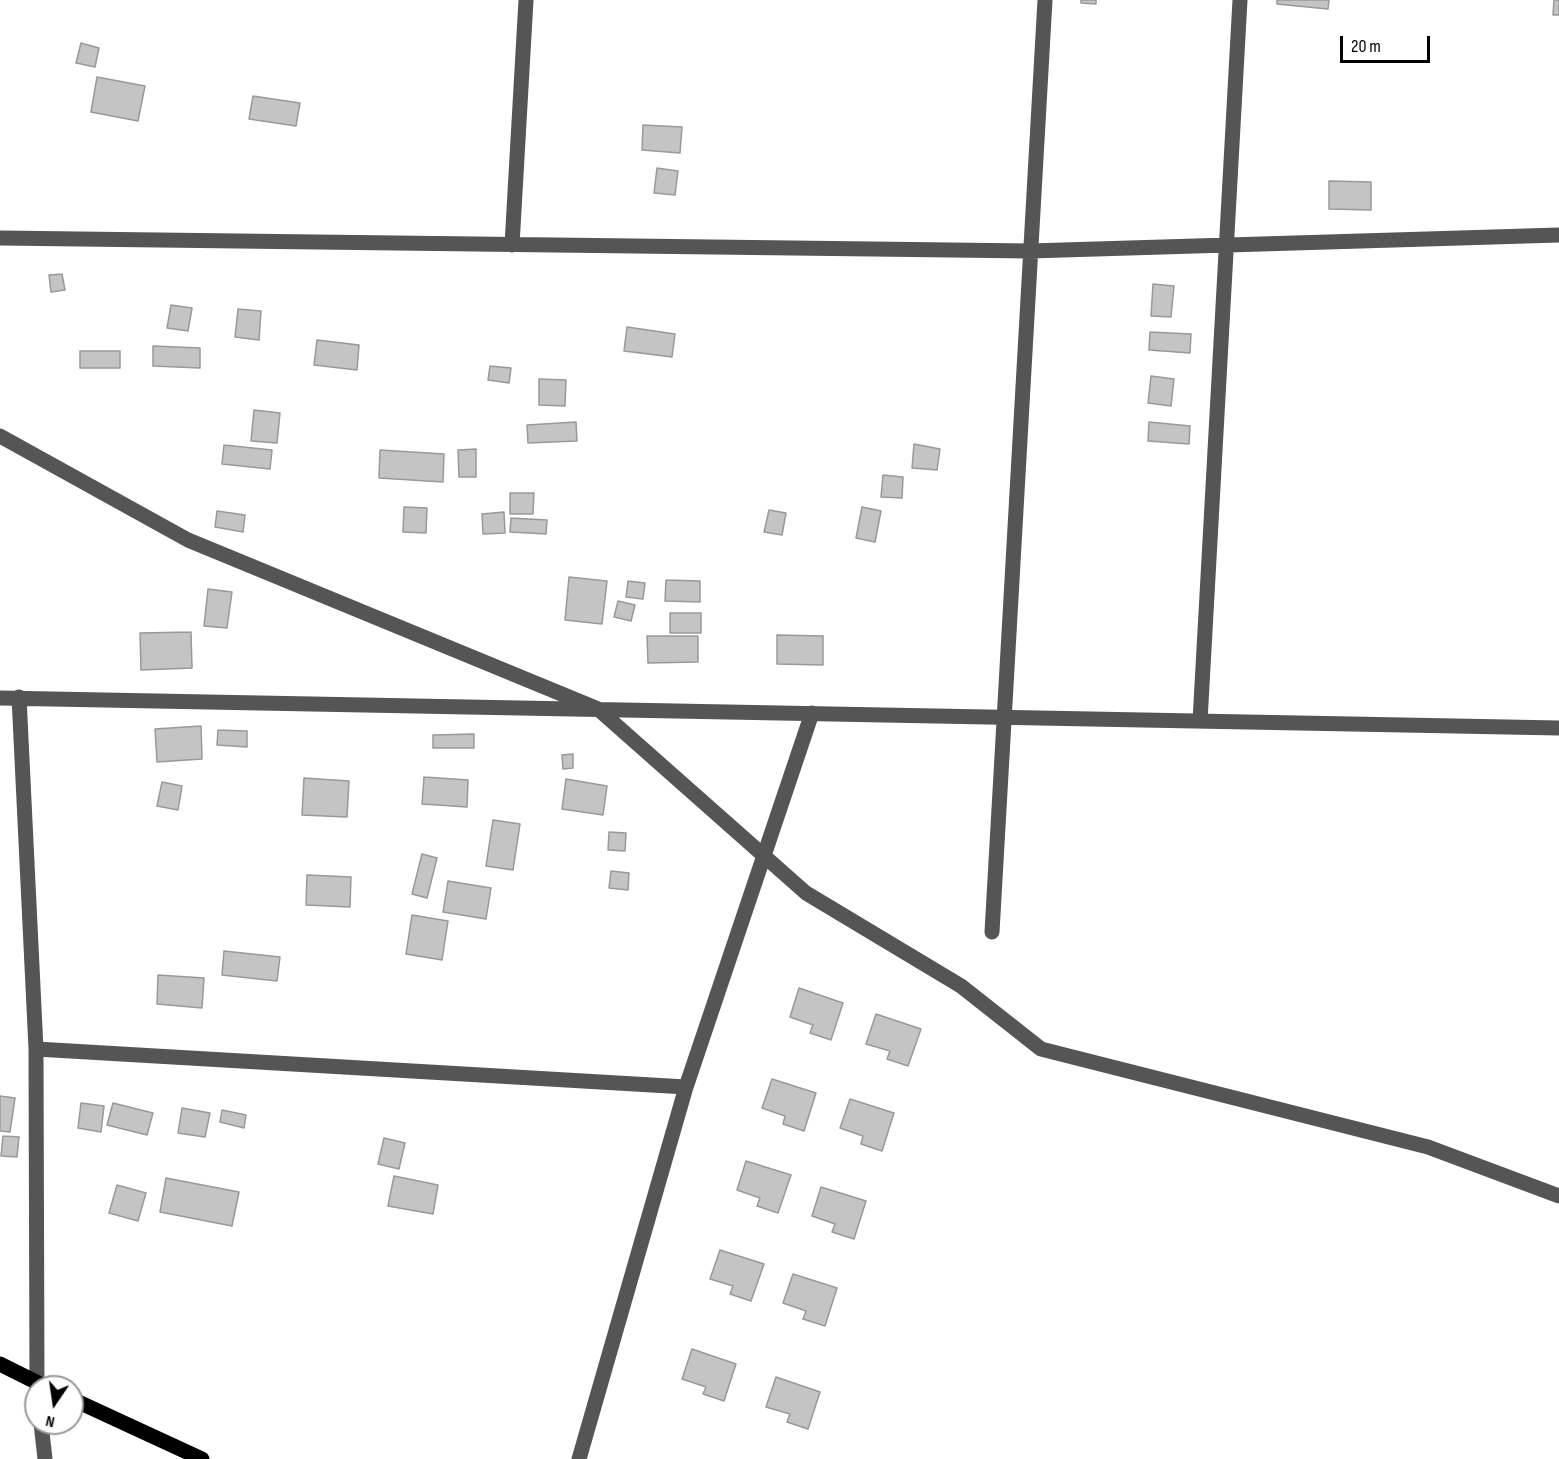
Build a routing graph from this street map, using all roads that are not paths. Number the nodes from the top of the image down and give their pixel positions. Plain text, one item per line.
1 (526, 0) edge
2 (1045, 0) edge
3 (1240, 0) edge
4 (1559, 235) edge
5 (0, 238) edge
6 (512, 244) junction
7 (1227, 244) junction
8 (1030, 251) junction
9 (0, 436) edge
10 (19, 697) junction
11 (0, 698) edge
12 (598, 709) junction
13 (812, 713) junction
14 (1004, 716) junction
15 (1200, 721) junction
16 (1559, 728) edge
17 (764, 855) junction
18 (992, 932) dead end
19 (36, 1048) junction
20 (686, 1087) junction
21 (1559, 1196) edge
22 (0, 1364) edge
23 (40, 1375) edge
24 (24, 1377) edge
25 (84, 1405) edge
26 (42, 1435) edge
27 (45, 1459) edge
28 (202, 1459) edge
29 (579, 1459) edge

1 - 6 street
2 - 8 street
3 - 7 street
4 - 7 street
5 - 6 street
6 - 8 street
7 - 8 street
7 - 15 street
8 - 14 street
9 - 12 street
10 - 11 street
10 - 12 street
10 - 19 street
12 - 13 street
12 - 17 street
13 - 14 street
13 - 17 street
14 - 15 street
14 - 18 street
15 - 16 street
17 - 20 street
17 - 21 street
19 - 20 street
19 - 23 street
20 - 29 street
22 - 24 main road
25 - 28 main road
26 - 27 street

